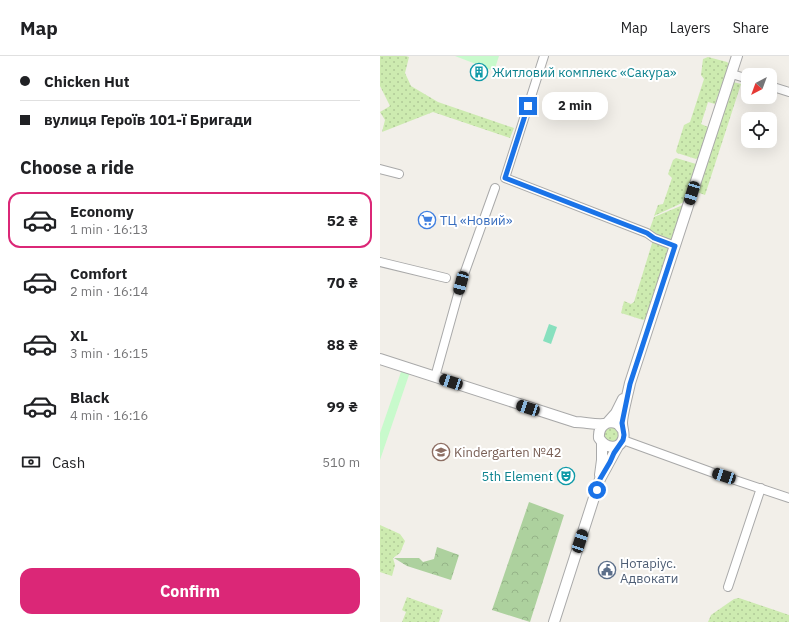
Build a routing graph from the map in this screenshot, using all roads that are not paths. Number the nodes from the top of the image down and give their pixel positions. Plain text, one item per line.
1 (544, 56) edge
2 (735, 57) edge
3 (732, 74) junction
4 (741, 77) edge
5 (777, 88) edge
6 (789, 92) edge
7 (380, 169) edge
8 (400, 174) dead end
9 (495, 188) dead end
10 (675, 246) junction
11 (380, 262) edge
12 (446, 278) dead end
13 (380, 359) edge
14 (435, 377) junction
15 (629, 387) junction
16 (575, 422) junction
17 (606, 423) junction
18 (621, 439) junction
19 (601, 440) junction
20 (600, 479) junction
21 (761, 488) junction
22 (789, 498) edge
23 (728, 587) dead end
24 (554, 622) edge

1 - 10 street
2 - 3 street
3 - 4 street
3 - 10 street
5 - 6 street
7 - 8 street
9 - 14 street
10 - 15 street
11 - 12 street
13 - 14 street
14 - 16 street
15 - 17 street
15 - 18 street
16 - 17 street
16 - 19 street
17 - 18 street
17 - 19 street
18 - 19 street
18 - 20 street
18 - 21 street
19 - 20 street
20 - 24 street
21 - 22 street
21 - 23 street

